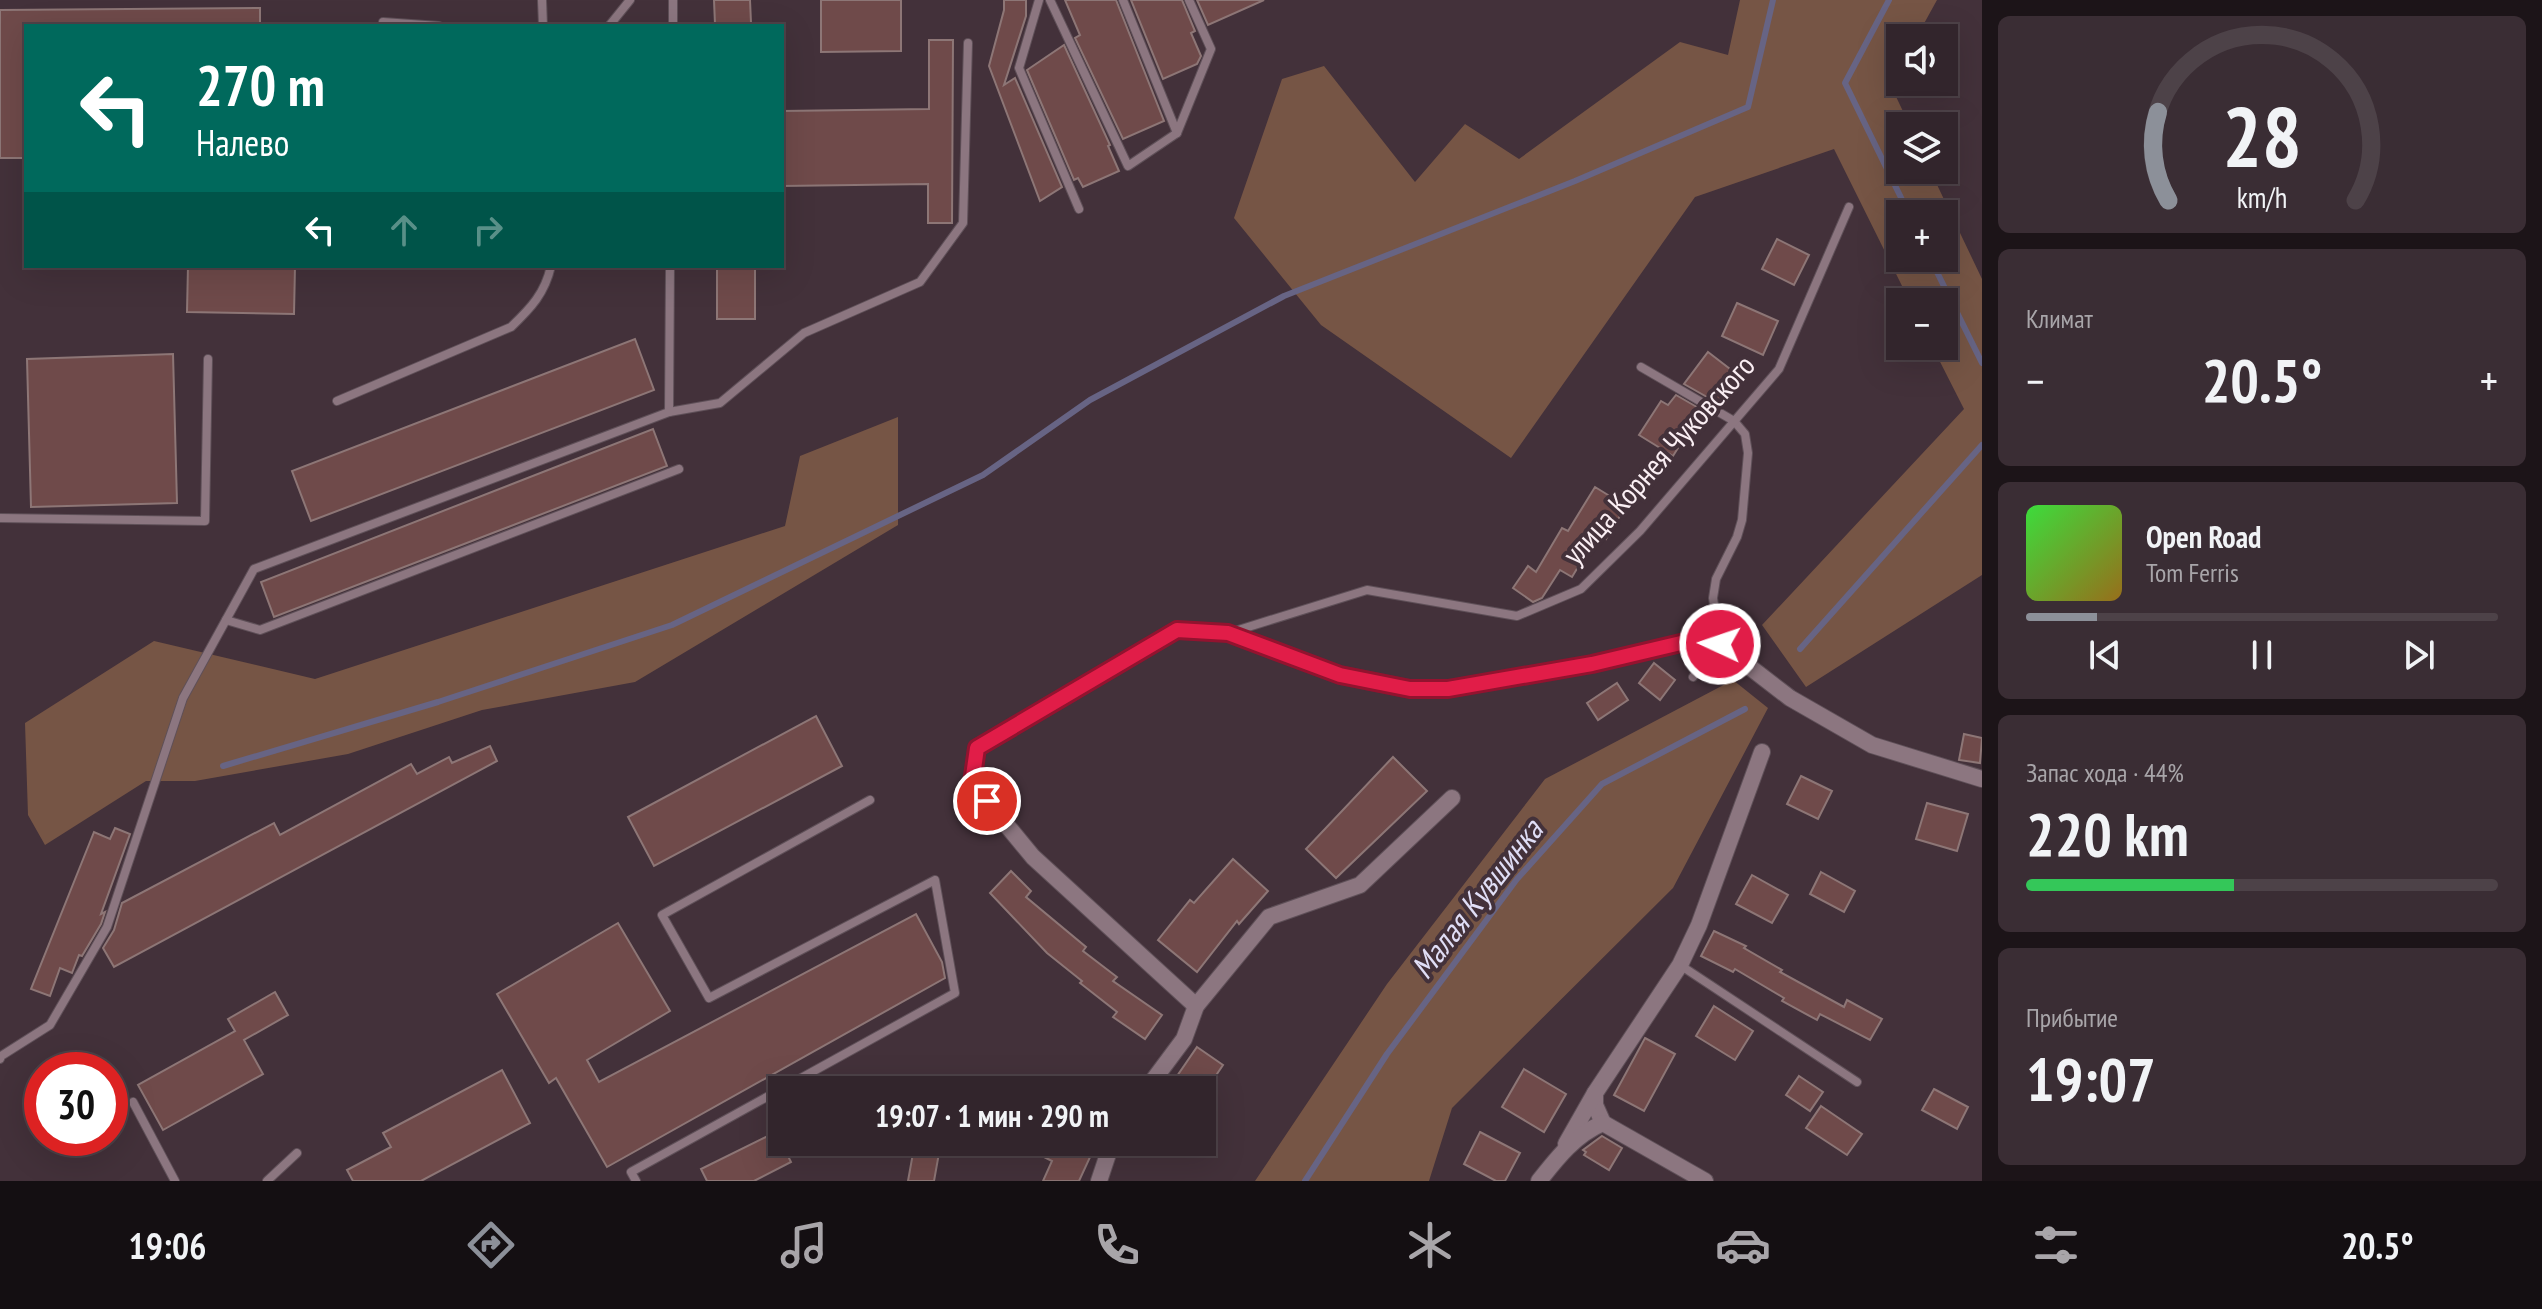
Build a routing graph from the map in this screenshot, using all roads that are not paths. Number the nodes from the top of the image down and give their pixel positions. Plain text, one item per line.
1 (542, 0) edge
2 (630, 0) edge
3 (673, 0) edge
4 (1039, 0) edge
5 (1050, 0) edge
6 (1123, 0) edge
7 (1189, 0) edge
8 (383, 22) dead end
9 (411, 24) edge
10 (543, 24) edge
11 (611, 24) edge
12 (673, 24) edge
13 (968, 43) dead end
14 (1177, 133) junction
15 (1849, 207) dead end
16 (1079, 209) dead end
17 (551, 268) edge
18 (670, 268) edge
19 (208, 359) dead end
20 (1641, 367) dead end
21 (337, 401) dead end
22 (669, 412) junction
23 (1734, 421) junction
24 (679, 469) dead end
25 (0, 518) edge
26 (226, 620) junction
27 (1228, 633) junction
28 (1720, 644) junction
29 (1693, 677) dead end
30 (1762, 752) dead end
31 (1982, 779) edge
32 (1452, 798) dead end
33 (870, 800) dead end
34 (1680, 965) junction
35 (1196, 1006) junction
36 (0, 1059) edge
37 (1156, 1076) edge
38 (1857, 1082) dead end
39 (1595, 1093) junction
40 (133, 1102) dead end
41 (1603, 1123) junction
42 (297, 1153) dead end
43 (1560, 1154) junction
44 (1107, 1156) edge
45 (175, 1181) edge
46 (267, 1181) edge
47 (636, 1181) edge
48 (1099, 1181) edge
49 (1539, 1181) edge
50 (1705, 1181) edge

1 - 10 lane
2 - 11 lane
3 - 12 lane
4 - 16 lane
5 - 14 lane
6 - 14 lane
7 - 14 lane
8 - 9 lane
13 - 22 lane
15 - 23 lane, улица Корнея Чуковского
17 - 21 lane
18 - 22 lane
19 - 25 lane
20 - 23 lane
22 - 26 lane
23 - 27 lane, улица Корнея Чуковского
23 - 28 lane
24 - 26 lane
26 - 36 lane
27 - 28 street
27 - 35 street
28 - 29 lane
28 - 31 street
30 - 34 street
32 - 35 street
33 - 47 lane
34 - 38 lane
34 - 39 street
35 - 37 street
39 - 41 street
39 - 43 street
40 - 45 lane
41 - 43 street
41 - 50 street
42 - 46 lane
43 - 49 street
44 - 48 street

